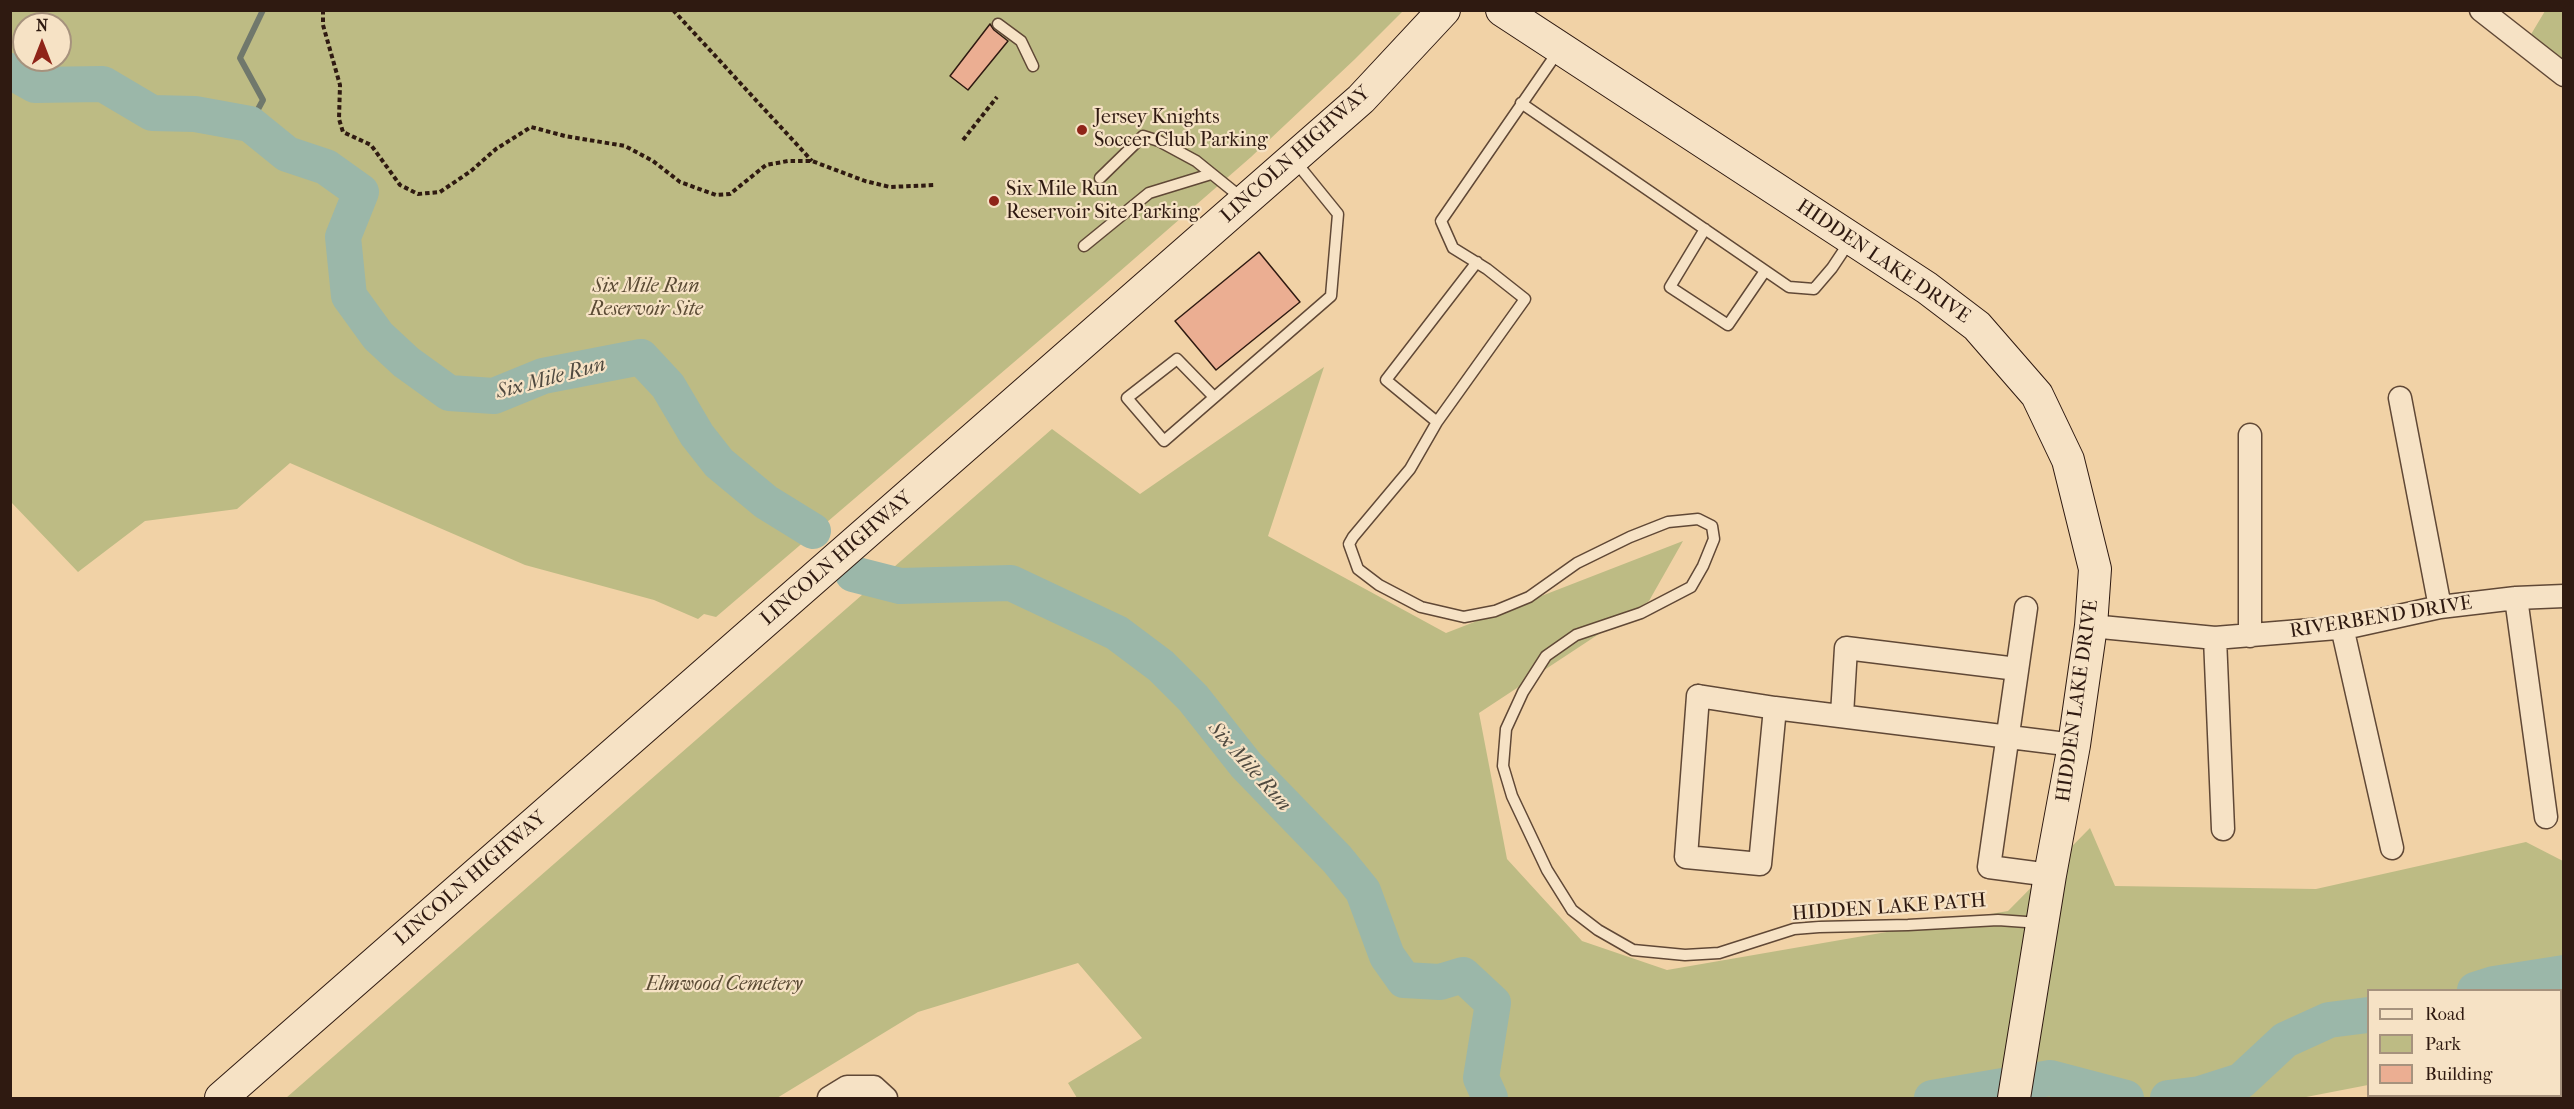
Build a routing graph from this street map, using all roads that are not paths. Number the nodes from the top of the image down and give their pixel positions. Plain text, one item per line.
1 (1444, 10) edge
2 (1502, 10) edge
3 (2481, 10) edge
4 (998, 24) dead end
5 (1560, 47) junction
6 (1033, 66) dead end
7 (2564, 75) edge
8 (1521, 103) junction
9 (1293, 158) junction
10 (1211, 174) junction
11 (1100, 178) dead end
12 (1244, 201) junction
13 (1705, 229) junction
14 (1851, 239) junction
15 (1084, 246) dead end
16 (1477, 262) junction
17 (1766, 271) junction
18 (1214, 397) junction
19 (2400, 398) dead end
20 (1437, 422) junction
21 (2250, 435) dead end
22 (2564, 596) edge
23 (2516, 598) junction
24 (2026, 608) dead end
25 (2440, 608) junction
26 (2091, 626) junction
27 (2342, 627) junction
28 (2250, 636) junction
29 (2215, 638) junction
30 (2017, 669) junction
31 (1775, 708) junction
32 (1842, 715) junction
33 (2007, 736) junction
34 (2074, 745) junction
35 (2546, 817) dead end
36 (2223, 829) dead end
37 (2392, 848) dead end
38 (2050, 875) junction
39 (2042, 923) junction
40 (221, 1098) edge
41 (830, 1098) edge
42 (886, 1098) edge
43 (2014, 1098) edge

1 - 9 main road, LINCOLN HIGHWAY
2 - 5 main road, HIDDEN LAKE DRIVE
3 - 7 street
4 - 6 lane
5 - 8 lane
5 - 14 main road, HIDDEN LAKE DRIVE
8 - 13 lane
8 - 16 lane
9 - 12 main road, LINCOLN HIGHWAY
9 - 18 lane
10 - 11 lane
10 - 12 lane
10 - 15 lane
12 - 40 main road, LINCOLN HIGHWAY
13 - 17 lane
13 - 17 lane
14 - 17 lane
14 - 26 main road, HIDDEN LAKE DRIVE
16 - 20 lane
16 - 20 lane
18 - 18 lane
19 - 25 street
20 - 39 lane, HIDDEN LAKE PATH
21 - 28 street
22 - 23 street, RIVERBEND DRIVE
23 - 25 street, RIVERBEND DRIVE
23 - 35 street
24 - 30 street
25 - 27 street, RIVERBEND DRIVE
26 - 29 street, RIVERBEND DRIVE
26 - 34 main road, HIDDEN LAKE DRIVE
27 - 28 street, RIVERBEND DRIVE
27 - 37 street
28 - 29 street, RIVERBEND DRIVE
29 - 36 street
30 - 32 street
30 - 33 street
31 - 31 street
31 - 32 street
32 - 33 street
33 - 34 street
33 - 38 street
34 - 38 main road, HIDDEN LAKE DRIVE
38 - 39 main road, HIDDEN LAKE DRIVE
39 - 43 main road, HIDDEN LAKE DRIVE
41 - 42 street

